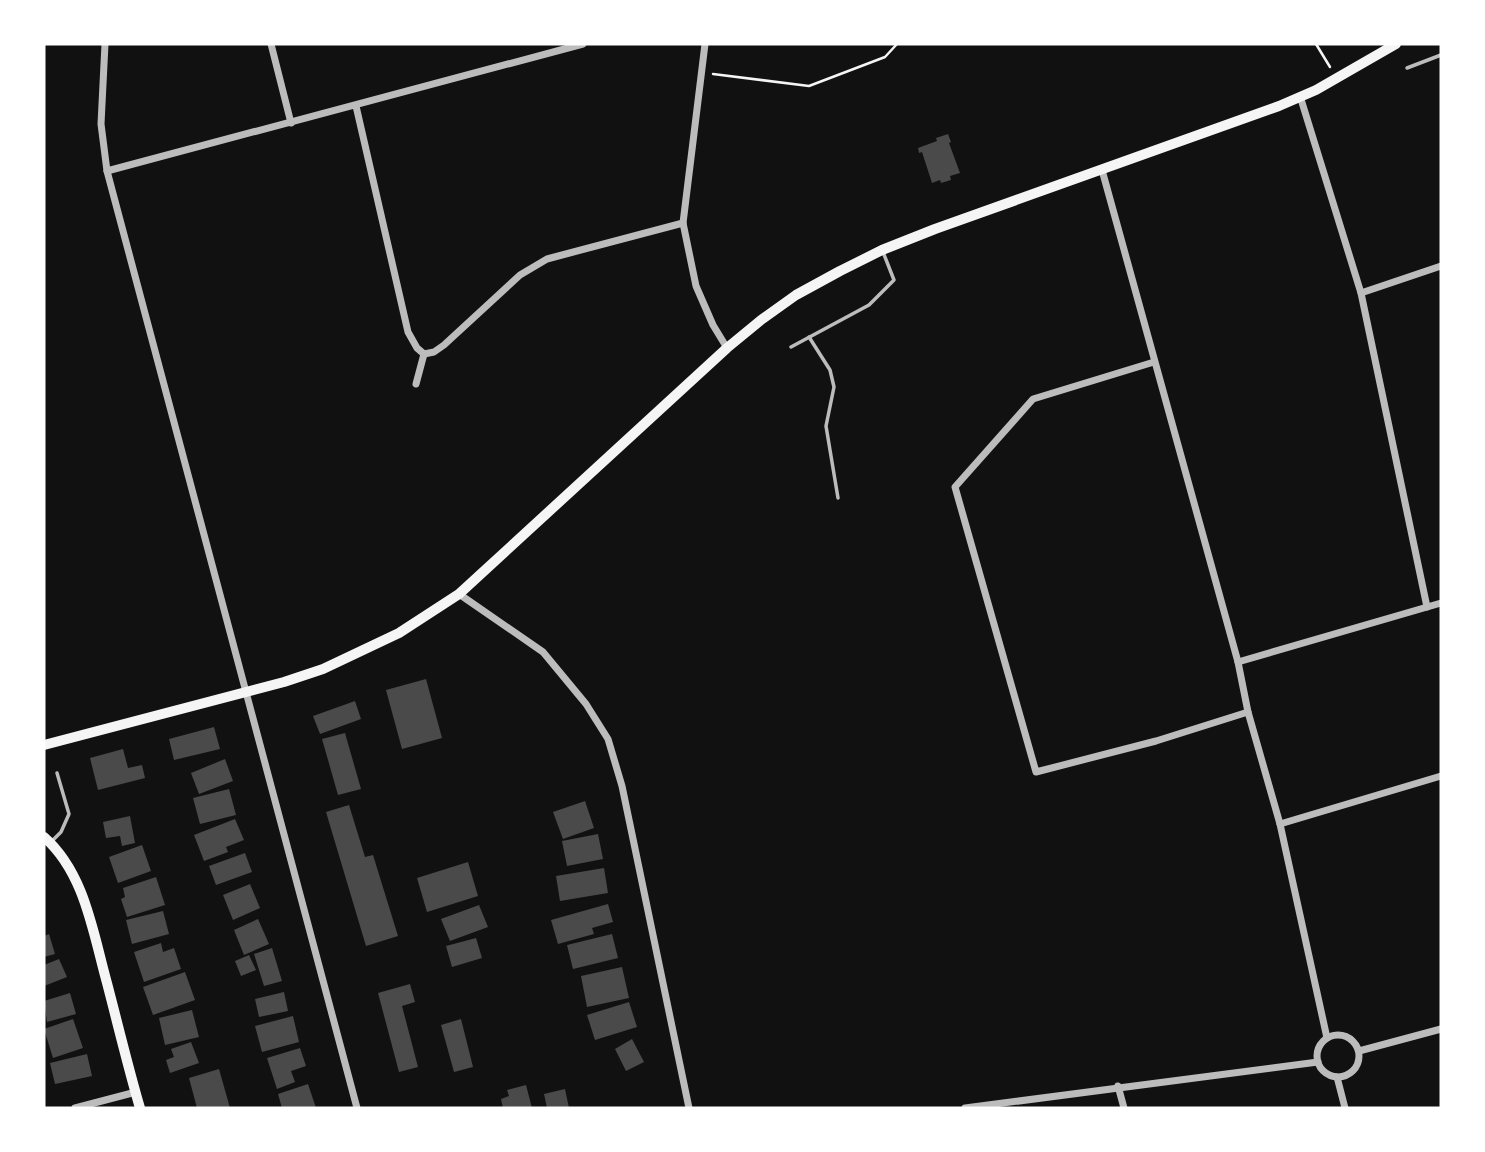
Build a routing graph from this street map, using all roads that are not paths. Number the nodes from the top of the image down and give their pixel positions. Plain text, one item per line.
1 (104, 44) edge
2 (271, 44) edge
3 (583, 44) edge
4 (705, 44) edge
5 (1396, 44) edge
6 (1441, 55) edge
7 (1407, 68) dead end
8 (1300, 96) junction
9 (356, 106) junction
10 (291, 123) junction
11 (1102, 170) junction
12 (107, 171) junction
13 (683, 223) junction
14 (882, 250) junction
15 (1441, 266) edge
16 (1361, 293) junction
17 (809, 337) junction
18 (791, 347) dead end
19 (727, 348) junction
20 (424, 354) junction
21 (1154, 362) junction
22 (416, 384) dead end
23 (838, 498) dead end
24 (459, 594) junction
25 (1441, 603) edge
26 (1427, 607) junction
27 (1238, 663) junction
28 (246, 692) junction
29 (1248, 712) junction
30 (57, 742) junction
31 (44, 745) edge
32 (44, 752) edge
33 (57, 773) dead end
34 (1441, 776) edge
35 (1280, 824) junction
36 (47, 840) edge
37 (1441, 1029) edge
38 (1327, 1038) junction
39 (1359, 1051) junction
40 (1318, 1062) junction
41 (1336, 1077) junction
42 (1118, 1086) junction
43 (136, 1092) junction
44 (75, 1108) edge
45 (141, 1108) edge
46 (357, 1108) edge
47 (689, 1108) edge
48 (965, 1108) edge
49 (1124, 1108) edge
50 (1345, 1108) edge

1 - 12 street
2 - 10 street
3 - 9 street
4 - 13 street
5 - 8 main road
6 - 7 lane
8 - 11 main road
8 - 16 street
9 - 10 street
9 - 20 street
10 - 12 street
11 - 14 main road
11 - 21 street
12 - 28 street
13 - 19 street
13 - 20 street
14 - 17 lane
14 - 19 main road
15 - 16 street
16 - 26 street
17 - 18 lane
17 - 23 lane
19 - 24 main road
20 - 22 street
21 - 27 street
21 - 29 street
24 - 28 main road
24 - 47 street
25 - 26 street
26 - 27 street
27 - 29 street
28 - 30 main road
28 - 46 street
29 - 35 street
30 - 31 main road
30 - 32 main road
33 - 36 lane
34 - 35 street
35 - 38 street
36 - 43 main road
37 - 39 street
38 - 39 street
38 - 40 street
39 - 41 street
40 - 41 street
40 - 42 street
41 - 50 street
42 - 48 street
42 - 49 street
43 - 44 street
43 - 45 main road

